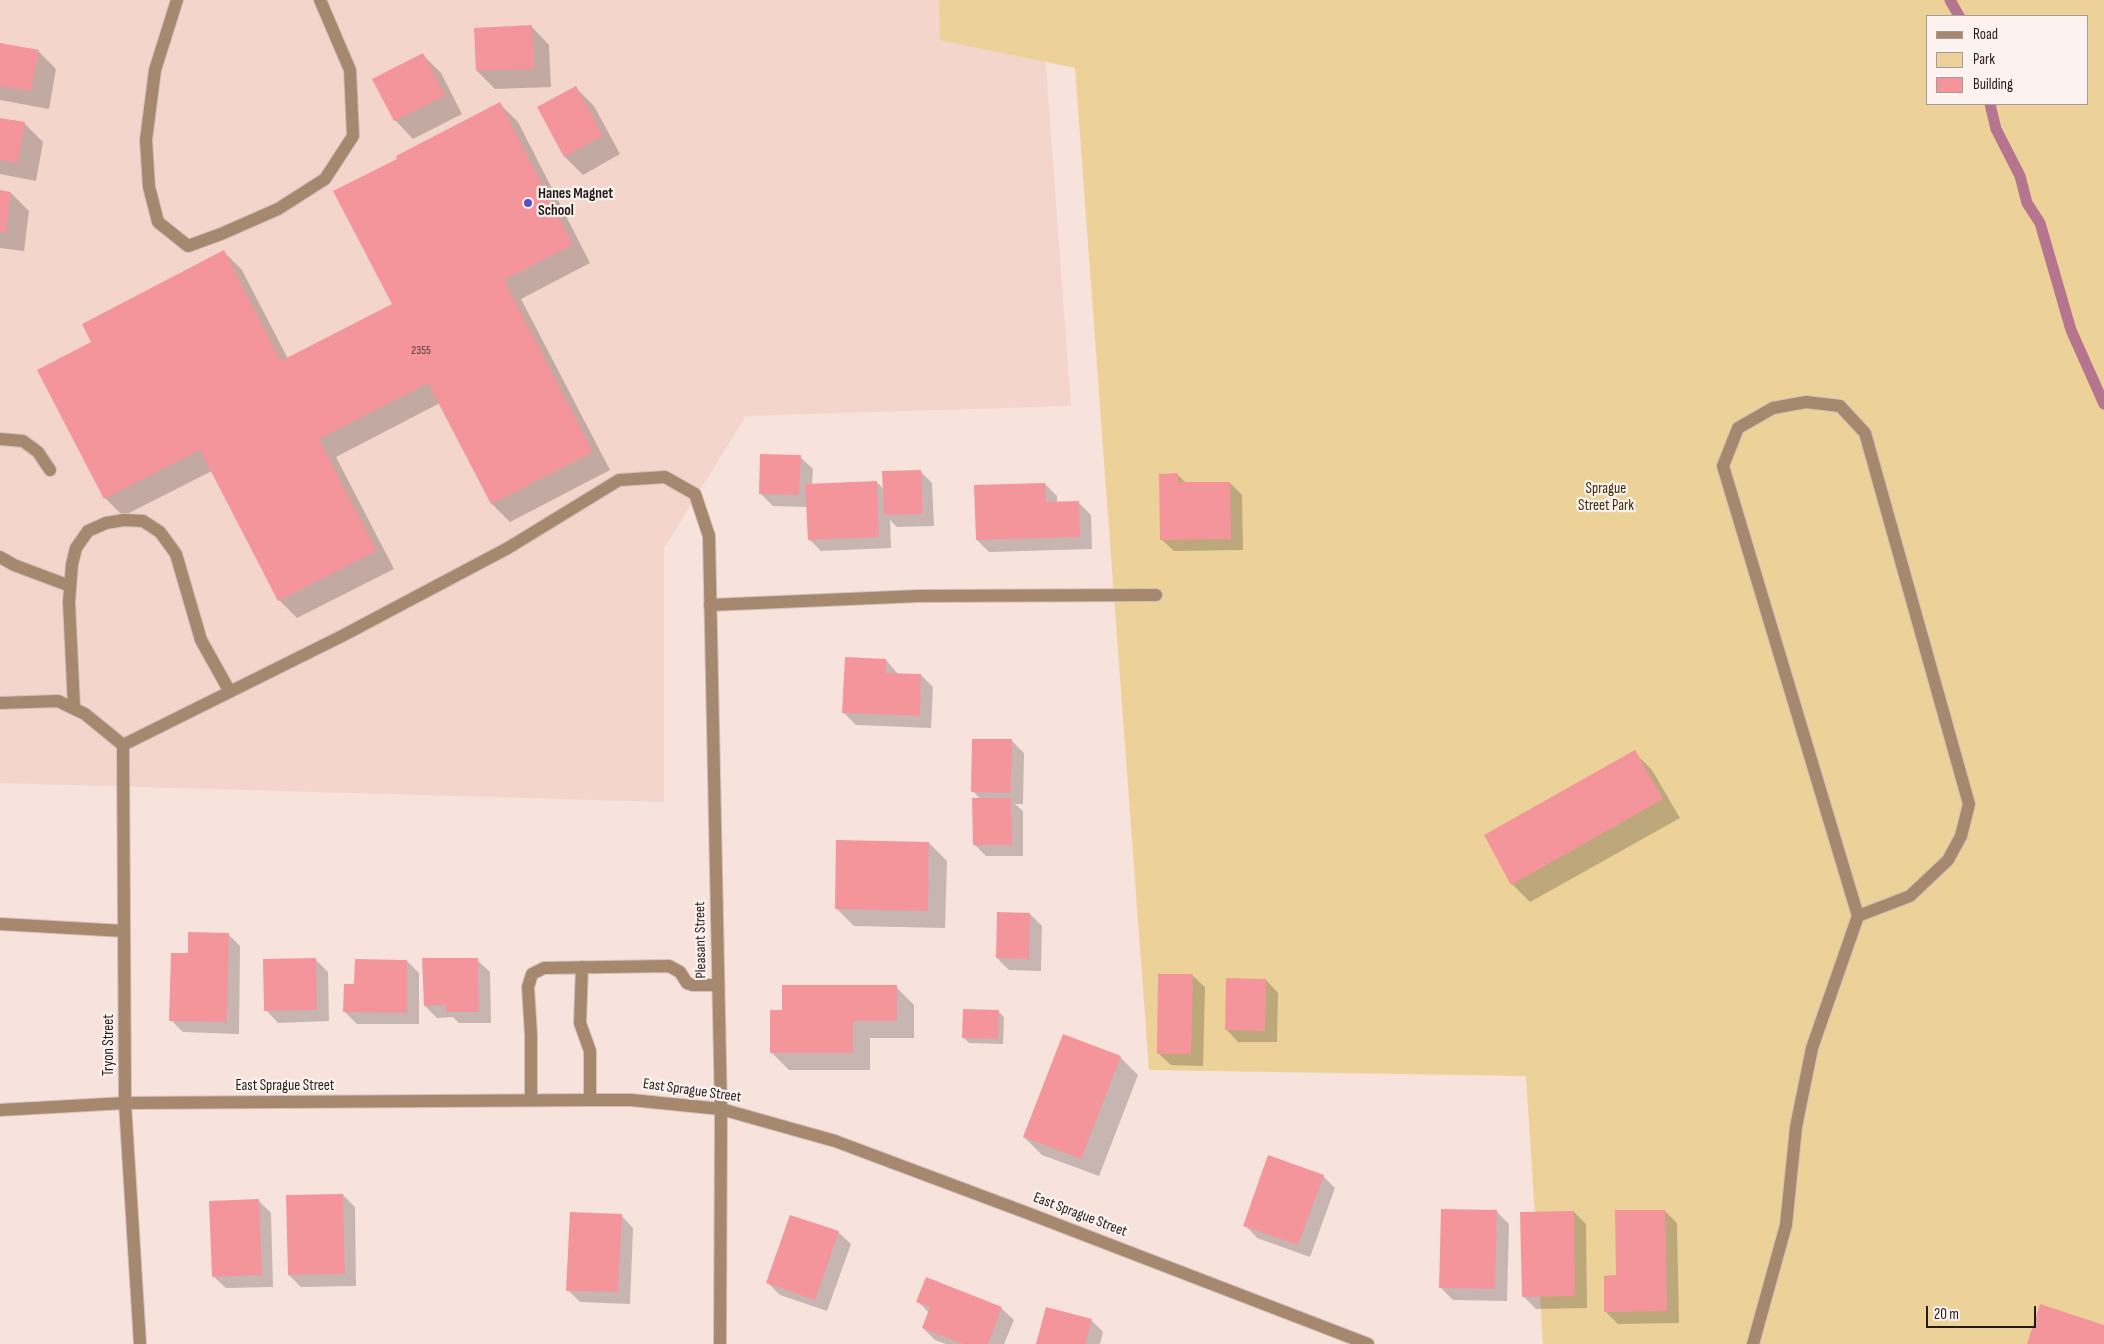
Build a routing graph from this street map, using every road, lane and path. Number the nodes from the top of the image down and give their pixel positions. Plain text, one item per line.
1 (178, 0) edge
2 (320, 0) edge
3 (0, 439) edge
4 (50, 470) dead end
5 (0, 557) edge
6 (70, 586) junction
7 (1156, 596) dead end
8 (710, 605) junction
9 (230, 692) junction
10 (0, 703) edge
11 (74, 707) junction
12 (123, 745) junction
13 (1858, 916) junction
14 (0, 924) edge
15 (124, 931) junction
16 (582, 967) junction
17 (718, 985) junction
18 (531, 1100) junction
19 (590, 1100) junction
20 (125, 1103) junction
21 (721, 1109) junction
22 (0, 1110) edge
23 (140, 1344) edge
24 (720, 1344) edge
25 (1368, 1344) edge
26 (1753, 1344) edge

1 - 2 street
3 - 4 street
5 - 6 street
6 - 9 street
6 - 11 street
7 - 8 street
8 - 9 street, Pleasant Street
8 - 17 street, Pleasant Street
9 - 12 street, Pleasant Street
10 - 11 street
11 - 12 street
12 - 15 street, Tryon Street
13 - 13 street
13 - 26 street
14 - 15 street
15 - 20 street, Tryon Street
16 - 17 street
16 - 18 street
16 - 19 street
17 - 21 street, Pleasant Street
18 - 19 street, East Sprague Street
18 - 20 street, East Sprague Street
19 - 21 street, East Sprague Street
20 - 22 street, East Sprague Street
20 - 23 street, Tryon Street
21 - 24 street, Pleasant Street
21 - 25 street, East Sprague Street

